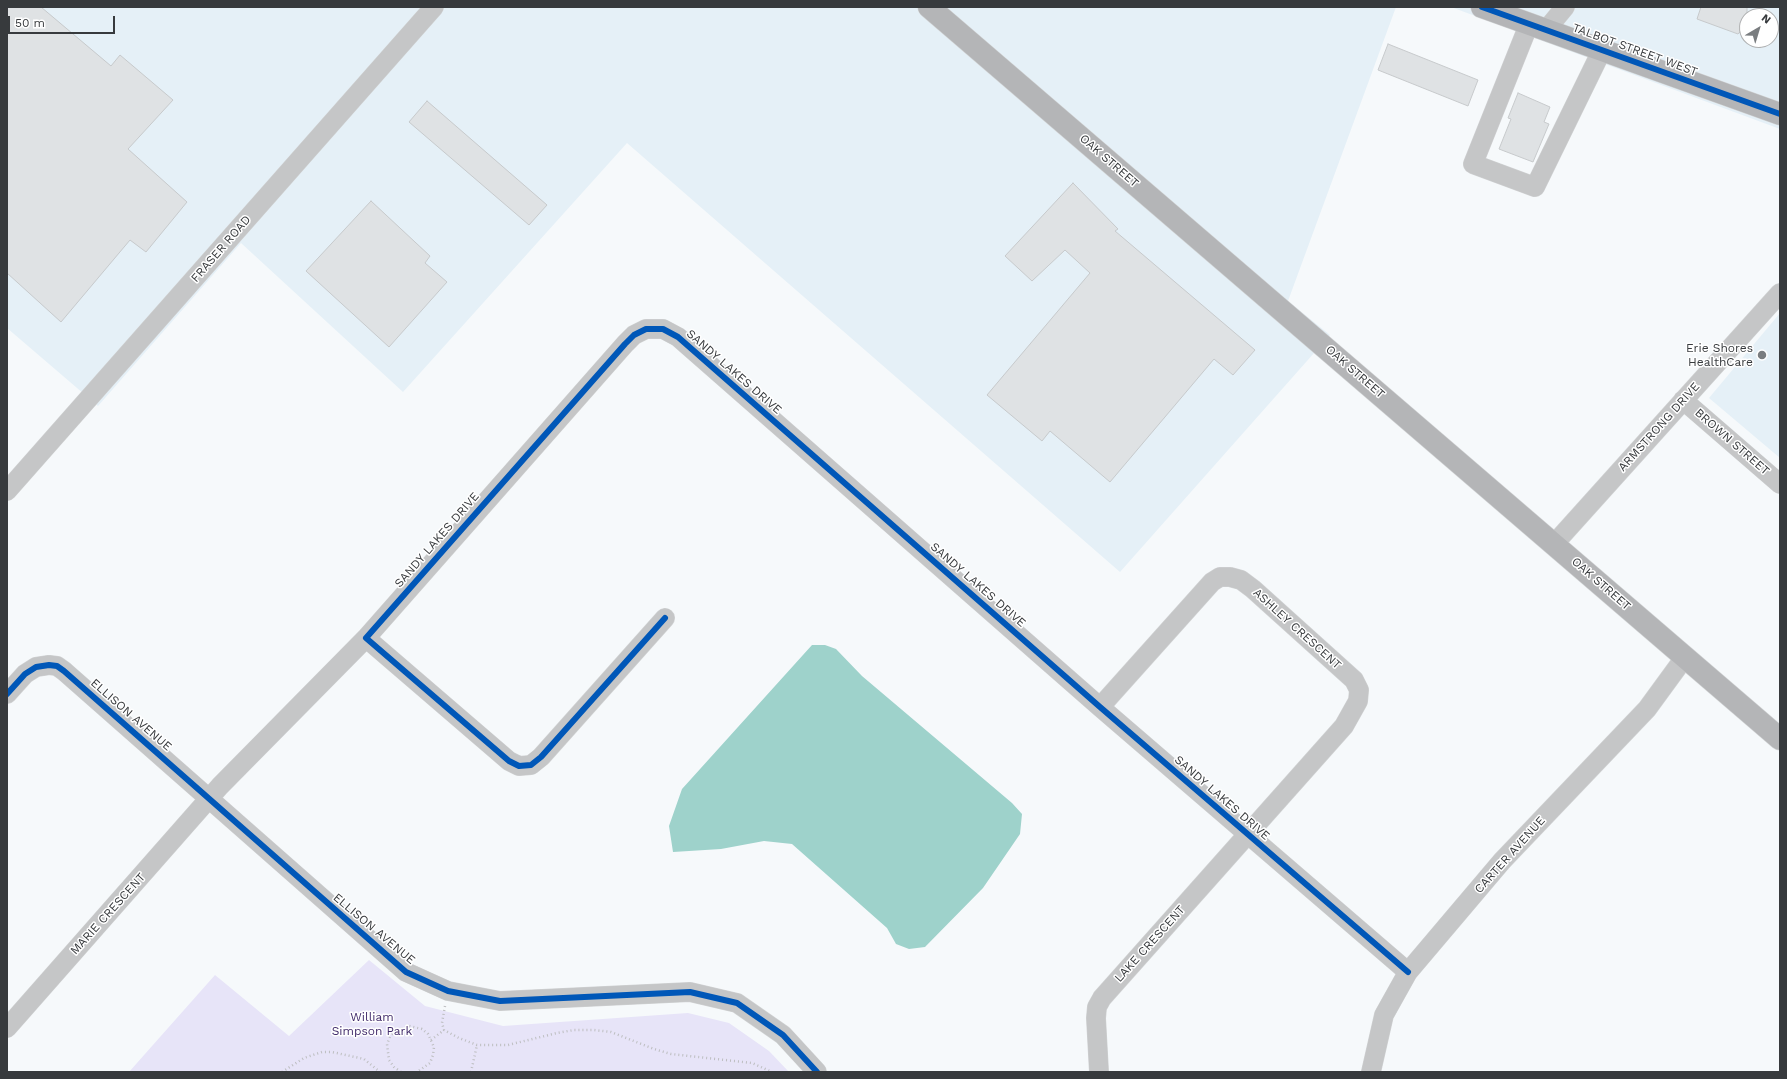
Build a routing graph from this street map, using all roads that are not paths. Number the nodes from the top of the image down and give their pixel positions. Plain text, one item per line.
1 (434, 7) edge
2 (929, 7) edge
3 (1565, 7) edge
4 (1492, 9) edge
5 (1538, 27) junction
6 (1602, 50) junction
7 (1780, 114) edge
8 (1779, 295) edge
9 (1683, 400) junction
10 (1780, 484) edge
11 (7, 491) edge
12 (1555, 543) junction
13 (665, 618) dead end
14 (366, 638) junction
15 (1685, 658) junction
16 (7, 694) edge
17 (1100, 707) junction
18 (1780, 739) edge
19 (209, 800) junction
20 (1248, 834) junction
21 (1408, 972) junction
22 (7, 1028) edge
23 (817, 1072) edge
24 (1099, 1072) edge
25 (1371, 1072) edge

1 - 11 street, FRASER ROAD
2 - 12 main road, OAK STREET
3 - 5 street
4 - 5 main road, TALBOT STREET WEST
5 - 6 main road, TALBOT STREET WEST
5 - 6 street
6 - 7 main road, TALBOT STREET WEST
8 - 9 street, ARMSTRONG DRIVE
9 - 10 street, BROWN STREET
9 - 12 street, ARMSTRONG DRIVE
12 - 15 main road, OAK STREET
13 - 14 street
14 - 17 street, SANDY LAKES DRIVE
14 - 19 street, SANDY LAKES DRIVE
15 - 18 main road, OAK STREET
15 - 21 street, CARTER AVENUE
16 - 19 street, ELLISON AVENUE
17 - 20 street, SANDY LAKES DRIVE
17 - 20 street, ASHLEY CRESCENT
19 - 22 street, MARIE CRESCENT
19 - 23 street, ELLISON AVENUE
20 - 21 street, SANDY LAKES DRIVE
20 - 24 street, LAKE CRESCENT
21 - 25 street, CARTER AVENUE

